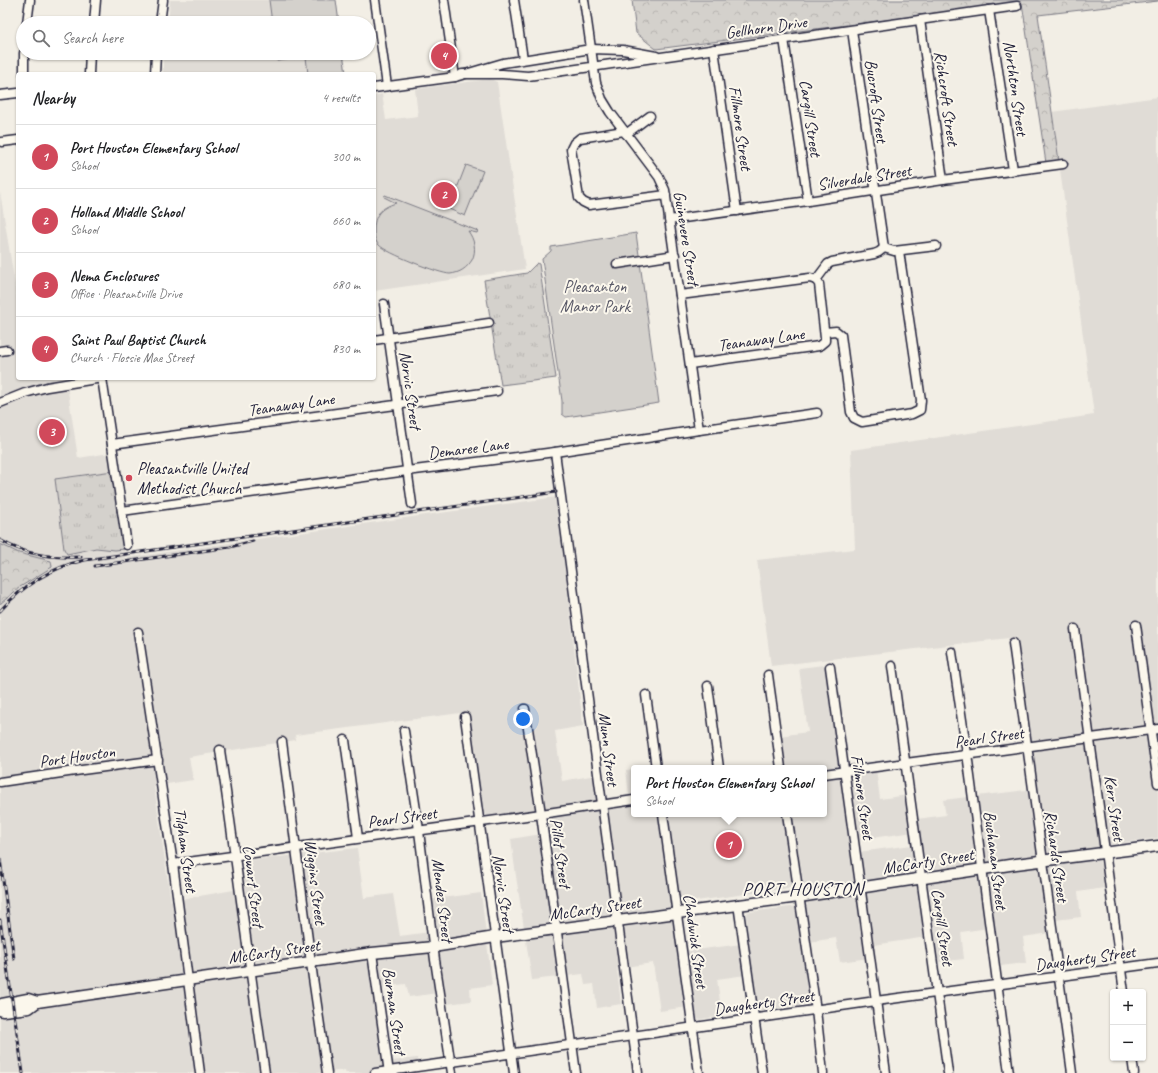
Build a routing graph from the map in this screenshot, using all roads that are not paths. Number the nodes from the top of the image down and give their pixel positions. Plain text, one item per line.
1 (30, 0) edge
2 (96, 0) edge
3 (163, 0) edge
4 (374, 0) edge
5 (444, 0) edge
6 (514, 0) edge
7 (584, 0) edge
8 (1017, 6) dead end
9 (989, 10) junction
10 (28, 16) edge
11 (95, 16) edge
12 (161, 16) edge
13 (920, 20) junction
14 (852, 30) junction
15 (784, 39) junction
16 (591, 49) junction
17 (714, 49) junction
18 (661, 57) junction
19 (523, 59) junction
20 (24, 60) edge
21 (90, 60) edge
22 (156, 60) edge
23 (594, 66) junction
24 (24, 72) edge
25 (89, 72) edge
26 (155, 72) edge
27 (458, 76) junction
28 (387, 86) junction
29 (376, 88) edge
30 (16, 93) edge
31 (0, 95) edge
32 (650, 116) dead end
33 (625, 132) junction
34 (16, 140) edge
35 (2, 142) dead end
36 (1063, 164) dead end
37 (1013, 170) junction
38 (943, 180) junction
39 (875, 190) junction
40 (666, 195) junction
41 (808, 202) junction
42 (737, 210) junction
43 (669, 220) junction
44 (936, 246) dead end
45 (884, 248) junction
46 (899, 251) junction
47 (675, 255) junction
48 (617, 264) dead end
49 (816, 280) junction
50 (680, 295) junction
51 (384, 304) dead end
52 (489, 323) dead end
53 (825, 332) junction
54 (388, 338) junction
55 (376, 340) edge
56 (690, 364) junction
57 (88, 380) edge
58 (102, 380) edge
59 (497, 391) dead end
60 (0, 403) edge
61 (397, 404) junction
62 (817, 413) dead end
63 (699, 430) junction
64 (112, 444) junction
65 (555, 452) junction
66 (407, 471) junction
67 (412, 504) dead end
68 (122, 511) junction
69 (127, 545) dead end
70 (1136, 625) dead end
71 (1075, 629) dead end
72 (138, 632) dead end
73 (1013, 644) dead end
74 (952, 652) dead end
75 (892, 666) dead end
76 (830, 667) dead end
77 (768, 675) dead end
78 (708, 686) dead end
79 (646, 695) dead end
80 (525, 709) dead end
81 (465, 717) dead end
82 (1154, 729) edge
83 (404, 731) dead end
84 (1090, 737) junction
85 (344, 740) dead end
86 (282, 742) dead end
87 (1027, 746) junction
88 (220, 750) dead end
89 (967, 755) junction
90 (158, 760) junction
91 (906, 763) junction
92 (656, 765) edge
93 (719, 765) edge
94 (781, 765) edge
95 (845, 771) junction
96 (827, 774) edge
97 (0, 782) edge
98 (1158, 783) edge
99 (631, 800) edge
100 (601, 804) junction
101 (541, 814) junction
102 (663, 817) edge
103 (787, 817) edge
104 (479, 822) junction
105 (419, 830) junction
106 (358, 838) junction
107 (1158, 846) edge
108 (296, 847) junction
109 (1106, 853) junction
110 (236, 856) junction
111 (1043, 861) junction
112 (173, 864) junction
113 (982, 869) junction
114 (922, 878) junction
115 (860, 888) junction
116 (799, 897) junction
117 (738, 904) junction
118 (676, 913) junction
119 (617, 921) junction
120 (556, 929) junction
121 (495, 937) junction
122 (433, 947) junction
123 (372, 954) junction
124 (311, 962) junction
125 (1158, 963) edge
126 (1120, 968) junction
127 (250, 970) junction
128 (1059, 977) junction
129 (188, 980) junction
130 (998, 985) junction
131 (1124, 989) edge
132 (937, 993) junction
133 (876, 1001) junction
134 (37, 1002) junction
135 (0, 1006) edge
136 (0, 1010) edge
137 (816, 1010) junction
138 (754, 1019) junction
139 (694, 1028) junction
140 (634, 1036) junction
141 (572, 1044) junction
142 (511, 1054) junction
143 (450, 1061) junction
144 (1132, 1061) edge
145 (389, 1072) edge
146 (200, 1073) edge
147 (265, 1073) edge
148 (327, 1073) edge
149 (375, 1073) edge
150 (452, 1073) edge
151 (514, 1073) edge
152 (576, 1073) edge
153 (638, 1073) edge
154 (699, 1073) edge
155 (762, 1073) edge
156 (823, 1073) edge
157 (886, 1073) edge
158 (948, 1073) edge
159 (1009, 1073) edge
160 (1072, 1073) edge
161 (1134, 1073) edge

1 - 10 street
2 - 11 street
3 - 12 street
4 - 28 street
5 - 27 street
6 - 19 street
7 - 16 street, Guinevere Street
8 - 9 street, Gellhorn Drive
9 - 13 street, Gellhorn Drive
9 - 37 street, Northton Street
13 - 14 street, Gellhorn Drive
13 - 38 street, Richcroft Street
14 - 15 street, Gellhorn Drive
14 - 39 street, Bucroft Street
15 - 17 street, Gellhorn Drive
15 - 41 street, Cargill Street
16 - 18 street, Gellhorn Drive
16 - 19 street, Gellhorn Drive
16 - 23 street, Guinevere Street
17 - 18 street, Gellhorn Drive
17 - 42 street, Fillmore Street
18 - 23 street, Gellhorn Drive
19 - 27 street, Gellhorn Drive
20 - 24 street
21 - 25 street
22 - 26 street
23 - 27 street, Gellhorn Drive
23 - 33 street, Guinevere Street
27 - 28 street, Gellhorn Drive
28 - 29 street, Gellhorn Drive
30 - 31 street
32 - 33 street
33 - 40 street, Guinevere Street
33 - 40 street
34 - 35 street
36 - 37 street, Silverdale Street
37 - 38 street, Silverdale Street
38 - 39 street, Silverdale Street
39 - 41 street, Silverdale Street
39 - 45 street, Bucroft Street
40 - 43 street, Guinevere Street
41 - 42 street, Silverdale Street
42 - 43 street, Silverdale Street
43 - 47 street, Guinevere Street
44 - 46 street
45 - 46 street
45 - 49 street
46 - 53 street
47 - 48 street
47 - 50 street, Guinevere Street
49 - 50 street
49 - 53 street
50 - 56 street, Guinevere Street
51 - 54 street, Norvic Street
52 - 54 street
53 - 56 street, Teanaway Lane
54 - 55 street
54 - 61 street, Norvic Street
56 - 63 street, Guinevere Street
57 - 60 street
58 - 64 street
59 - 61 street, Teanaway Lane
61 - 64 street, Teanaway Lane
61 - 66 street, Norvic Street
62 - 63 street, Demaree Lane
63 - 65 street, Demaree Lane
64 - 68 street
65 - 66 street, Demaree Lane
65 - 100 street, Munn Street
66 - 67 street, Norvic Street
66 - 68 street, Demaree Lane
68 - 69 street
70 - 82 street
71 - 84 street, Kerr Street
72 - 90 street, Tilgham Street
73 - 87 street, Richards Street
74 - 89 street, Buchanan Street
75 - 91 street, Cargill Street
76 - 95 street, Fillmore Street
77 - 94 street
78 - 93 street
79 - 92 street
80 - 101 street, Pillot Street
81 - 104 street, Norvic Street
82 - 84 street, Pearl Street
82 - 98 street
83 - 105 street, Mendez Street
84 - 87 street, Pearl Street
84 - 109 street, Kerr Street
85 - 106 street
86 - 108 street, Wiggins Street
87 - 89 street, Pearl Street
87 - 111 street, Richards Street
88 - 110 street, Cowart Street
89 - 91 street, Pearl Street
89 - 113 street, Buchanan Street
90 - 97 street, Port Houston
90 - 112 street, Tilgham Street
91 - 95 street, Pearl Street
91 - 114 street, Cargill Street
95 - 96 street, Pearl Street
95 - 115 street, Fillmore Street
99 - 100 street, Pearl Street
100 - 101 street, Pearl Street
100 - 119 street, Munn Street
101 - 104 street, Pearl Street
101 - 120 street, Pillot Street
102 - 118 street, Chadwick Street
103 - 116 street
104 - 105 street, Pearl Street
104 - 121 street, Norvic Street
105 - 106 street, Pearl Street
105 - 122 street, Mendez Street
106 - 108 street, Pearl Street
107 - 109 main road, McCarty Street
108 - 110 street, Pearl Street
108 - 124 street, Wiggins Street
109 - 111 main road, McCarty Street
109 - 126 street, Kerr Street
110 - 112 street, Pearl Street
110 - 127 street, Cowart Street
111 - 113 main road, McCarty Street
111 - 128 street, Richards Street
112 - 129 street, Tilgham Street
113 - 114 main road, McCarty Street
113 - 130 street, Buchanan Street
114 - 115 main road, McCarty Street
114 - 132 street, Cargill Street
115 - 116 main road, McCarty Street
115 - 133 street, Fillmore Street
116 - 117 main road, McCarty Street
116 - 137 street
117 - 118 main road, McCarty Street
117 - 138 street
118 - 119 main road, McCarty Street
118 - 139 street, Chadwick Street
119 - 120 main road, McCarty Street
119 - 140 street, Munn Street
120 - 121 main road, McCarty Street
120 - 141 street, Pillot Street
121 - 122 main road, McCarty Street
121 - 142 street, Norvic Street
122 - 123 main road, McCarty Street
122 - 143 street, Mendez Street
123 - 124 main road, McCarty Street
123 - 145 street, Burman Street
124 - 127 main road, McCarty Street
124 - 148 street, Wiggins Street
125 - 126 street, Daugherty Street
126 - 128 street, Daugherty Street
126 - 131 street, Kerr Street
127 - 129 main road, McCarty Street
127 - 147 street, Cowart Street
128 - 130 street, Daugherty Street
128 - 160 street, Richards Street
129 - 134 main road, McCarty Street
129 - 146 street, Tilgham Street
130 - 132 street, Daugherty Street
130 - 159 street, Buchanan Street
132 - 133 street, Daugherty Street
132 - 158 street, Cargill Street
133 - 137 street, Daugherty Street
133 - 157 street, Fillmore Street
134 - 135 main road, McCarty Street
134 - 136 main road, McCarty Street
137 - 138 street, Daugherty Street
137 - 156 street
138 - 139 street, Daugherty Street
138 - 155 street
139 - 140 street, Daugherty Street
139 - 154 street, Chadwick Street
140 - 141 street, Daugherty Street
140 - 153 street, Munn Street
141 - 142 street, Daugherty Street
141 - 152 street, Pillot Street
142 - 143 street, Daugherty Street
142 - 151 street, Norvic Street
143 - 145 street, Daugherty Street
143 - 150 street, Mendez Street
144 - 161 street
145 - 149 street, Daugherty Street

